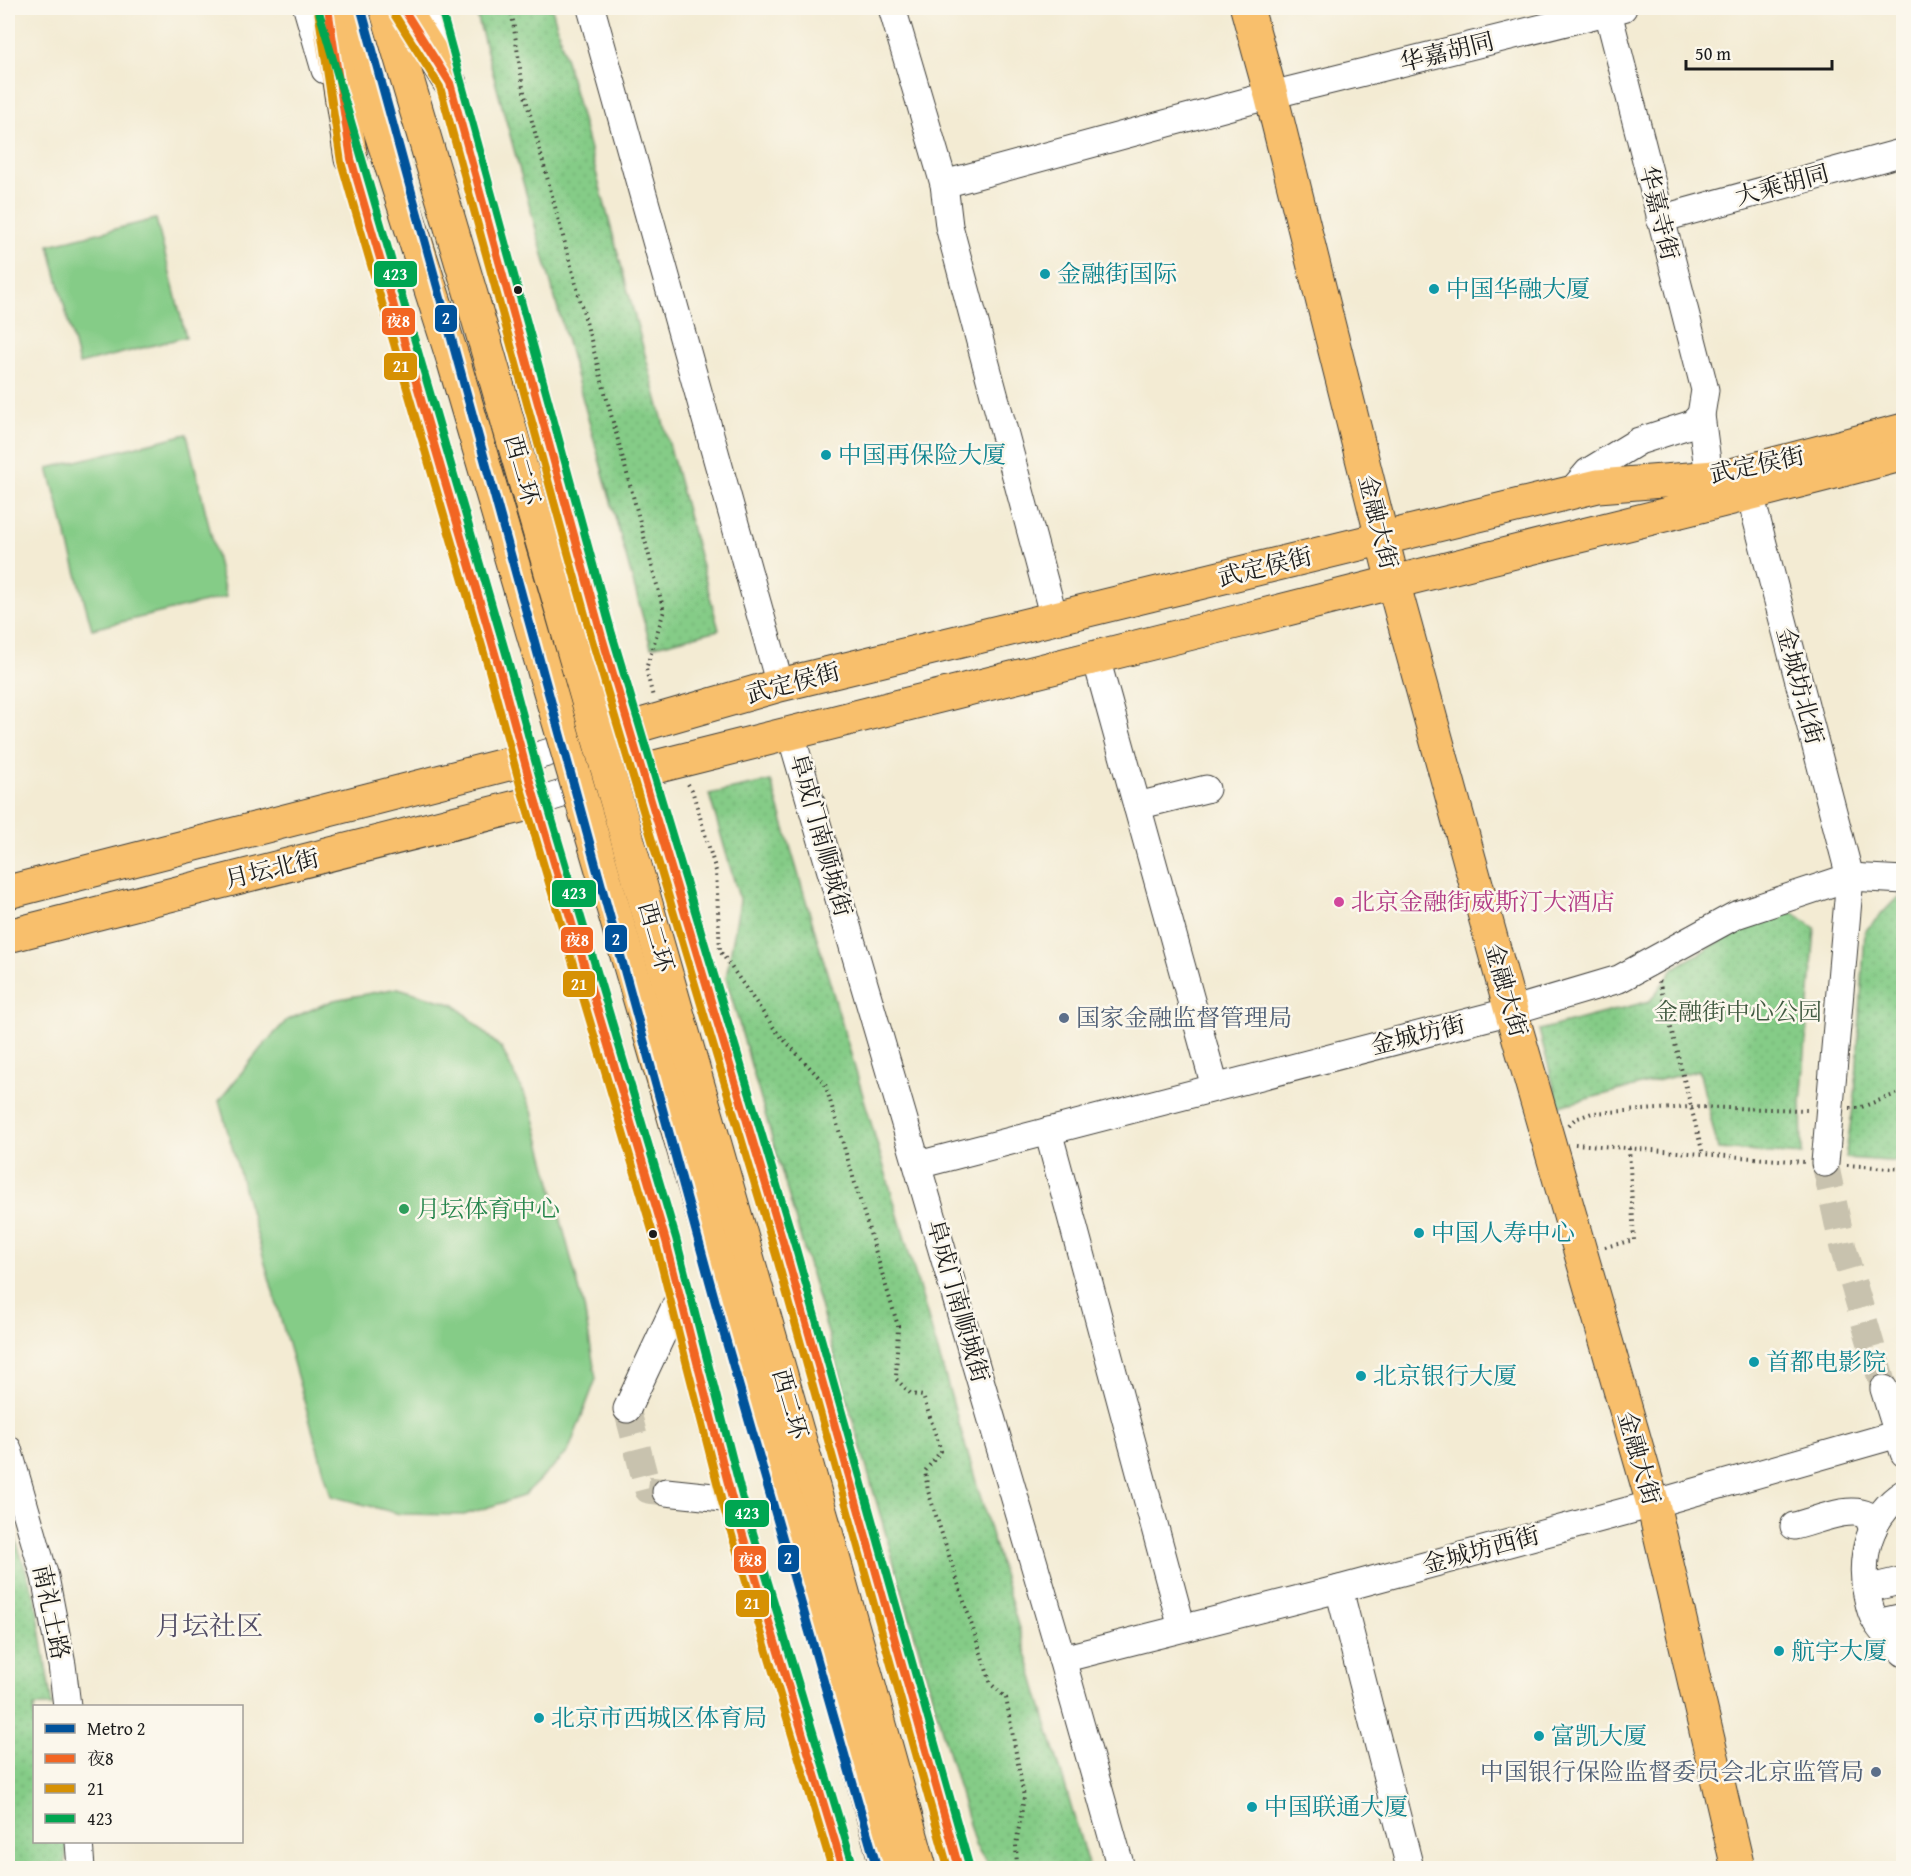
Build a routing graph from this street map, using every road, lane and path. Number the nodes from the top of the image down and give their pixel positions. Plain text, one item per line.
1 (307, 8) edge
2 (327, 8) edge
3 (341, 8) edge
4 (386, 8) edge
5 (403, 8) edge
6 (430, 8) edge
7 (511, 8) edge
8 (591, 8) edge
9 (892, 8) edge
10 (1247, 8) edge
11 (1615, 10) edge
12 (450, 83) junction
13 (1271, 95) junction
14 (1904, 152) edge
15 (351, 159) junction
16 (944, 184) junction
17 (1660, 219) junction
18 (1701, 415) junction
19 (1904, 430) edge
20 (1904, 454) edge
21 (1709, 477) junction
22 (1570, 493) junction
23 (1750, 494) junction
24 (1382, 539) junction
25 (1393, 582) junction
26 (1054, 618) junction
27 (602, 637) junction
28 (1096, 658) junction
29 (499, 667) junction
30 (780, 686) junction
31 (644, 724) junction
32 (791, 735) junction
33 (524, 760) junction
34 (675, 762) junction
35 (643, 770) junction
36 (1206, 789) dead end
37 (536, 802) junction
38 (1137, 806) junction
39 (1850, 877) junction
40 (1904, 880) edge
41 (8, 892) edge
42 (8, 936) edge
43 (1654, 960) junction
44 (1511, 1011) junction
45 (1215, 1087) junction
46 (1904, 1091) edge
47 (1691, 1107) junction
48 (1829, 1111) junction
49 (1048, 1131) junction
50 (1549, 1142) junction
51 (1629, 1148) junction
52 (1704, 1154) junction
53 (1825, 1163) junction
54 (918, 1165) junction
55 (1904, 1169) edge
56 (1581, 1253) junction
57 (680, 1296) junction
58 (1884, 1389) tunnel mouth
59 (627, 1409) tunnel mouth
60 (1901, 1444) edge
61 (8, 1449) edge
62 (666, 1492) tunnel mouth
63 (1904, 1493) edge
64 (732, 1499) junction
65 (1660, 1502) junction
66 (1794, 1526) dead end
67 (1873, 1529) junction
68 (1904, 1580) edge
69 (1339, 1588) junction
70 (1866, 1589) junction
71 (1904, 1617) edge
72 (1877, 1623) junction
73 (1182, 1628) junction
74 (1904, 1653) edge
75 (1062, 1659) junction
76 (67, 1705) edge
77 (79, 1843) edge
78 (1904, 1863) edge
79 (81, 1869) edge
80 (843, 1869) edge
81 (887, 1869) edge
82 (920, 1869) edge
83 (959, 1869) edge
84 (1017, 1869) edge
85 (1120, 1869) edge
86 (1410, 1869) edge
87 (1738, 1869) edge
88 (1754, 1869) edge
89 (1885, 1869) edge

1 - 15 street
2 - 15 main road
3 - 81 main road, 西二环, bridge
4 - 82 main road, 西二环, bridge
5 - 12 main road
6 - 12 street
7 - 31 path
8 - 30 street
9 - 16 street
10 - 13 main road, 金融大街
11 - 13 street, 华嘉胡同
11 - 17 street, 华嘉寺街
12 - 27 street
13 - 16 street, 华嘉胡同
13 - 24 main road, 金融大街
14 - 17 street, 大乘胡同
15 - 29 street
16 - 26 street
17 - 18 street, 华嘉寺街
18 - 21 street, 华嘉寺街
18 - 22 street
19 - 21 main road, 武定侯街
20 - 23 main road, 武定侯街
21 - 22 main road, 武定侯街
22 - 24 main road, 武定侯街
23 - 25 main road, 武定侯街
23 - 39 street, 金城坊北街
24 - 25 main road, 金融大街
24 - 26 main road, 武定侯街
25 - 28 main road, 武定侯街
25 - 44 main road, 金融大街
26 - 30 main road, 武定侯街
27 - 29 street
27 - 31 street
28 - 32 main road, 武定侯街
28 - 38 street
29 - 33 street
30 - 31 main road, 武定侯街
31 - 33 street
31 - 35 street
32 - 34 main road, 武定侯街
32 - 54 street, 阜成门南顺城街
33 - 37 street
33 - 41 main road, 月坛北街
34 - 35 main road, 武定侯街
34 - 84 path
35 - 37 street
35 - 83 street
36 - 38 street
37 - 42 main road, 月坛北街
37 - 57 street
38 - 45 street
39 - 40 street, 金城坊街
39 - 43 street, 金城坊街
39 - 48 street, 金城坊北街
43 - 44 street, 金城坊街
43 - 47 path
44 - 45 street, 金城坊街
44 - 50 main road, 金融大街
45 - 49 street, 金城坊街
46 - 48 path
47 - 48 path
47 - 50 path
47 - 52 path
48 - 53 street, 金城坊北街
49 - 54 street, 金城坊街
49 - 73 street
50 - 51 path
50 - 56 main road, 金融大街
51 - 52 path
51 - 56 path
52 - 53 path
53 - 55 path
54 - 75 street, 阜成门南顺城街
56 - 65 main road, 金融大街
57 - 59 street
57 - 64 street
58 - 60 street
60 - 65 street, 金城坊西街
61 - 76 street, 南礼士路
62 - 64 street
63 - 67 street
64 - 80 street
65 - 69 street, 金城坊西街
65 - 87 main road, 金融大街
65 - 88 main road
66 - 67 street
67 - 70 street
68 - 70 street
69 - 73 street, 金城坊西街
69 - 86 street
70 - 72 street
71 - 72 street
72 - 74 street
73 - 75 street, 金城坊西街
75 - 85 street, 阜成门南顺城街
77 - 79 street
78 - 89 path

